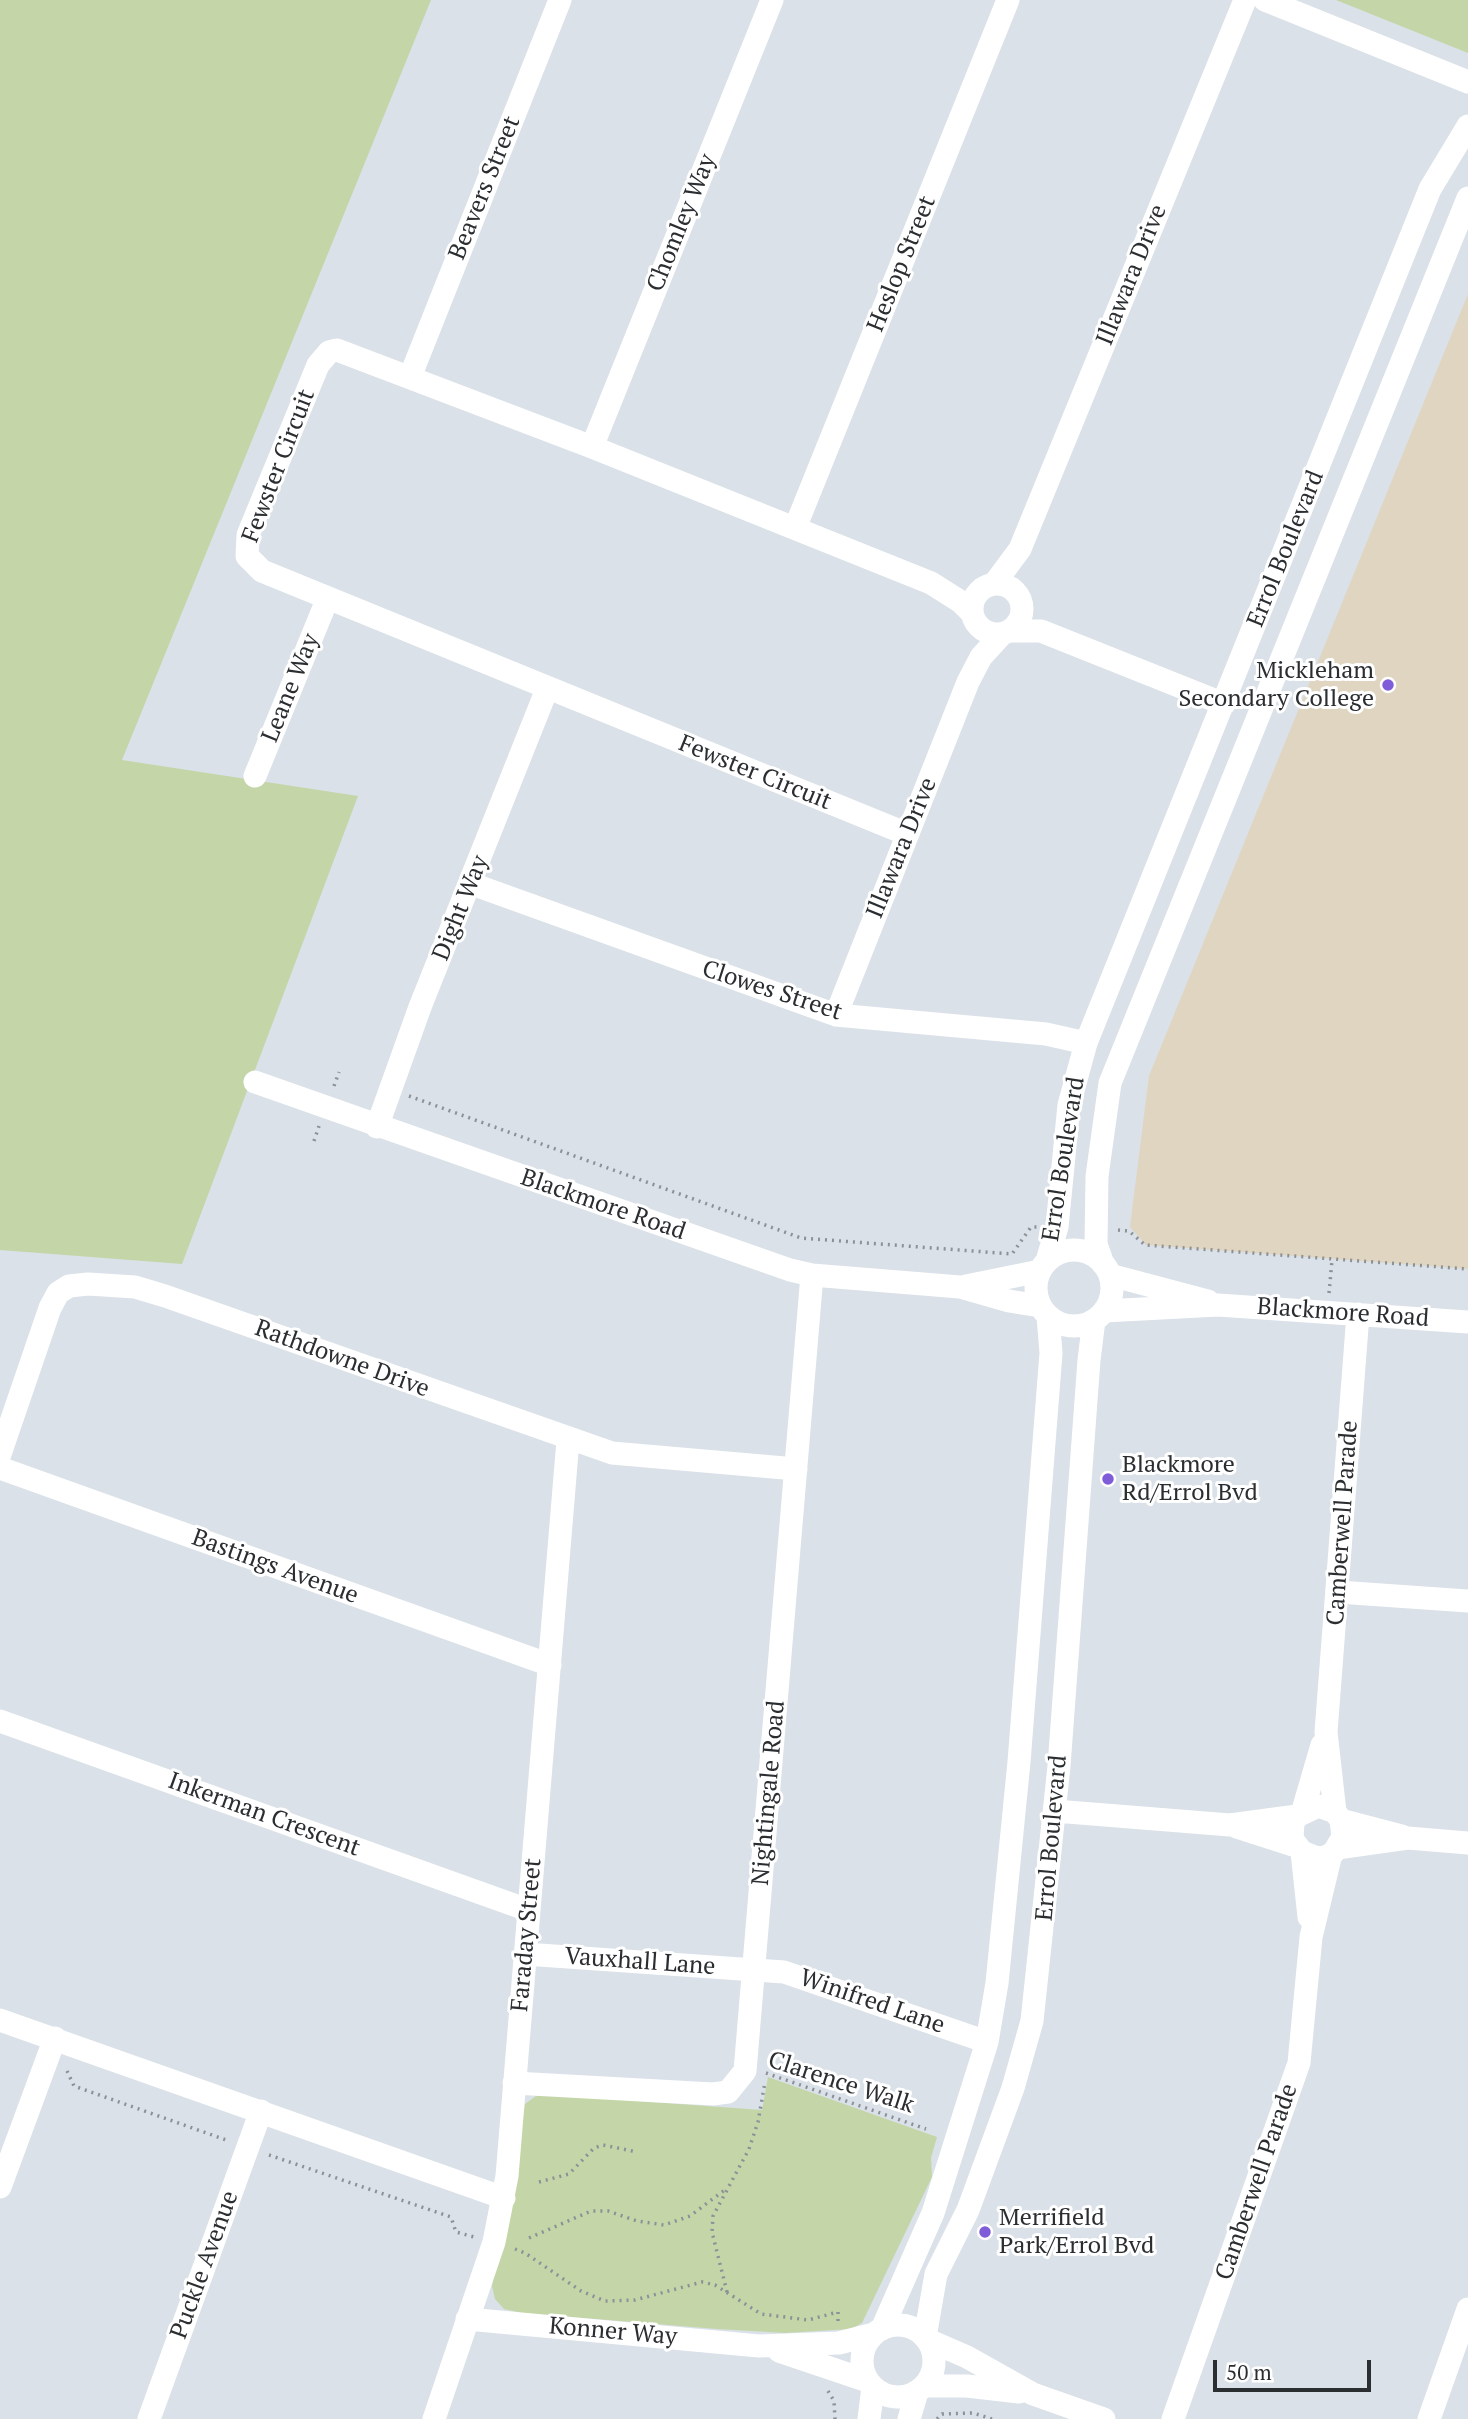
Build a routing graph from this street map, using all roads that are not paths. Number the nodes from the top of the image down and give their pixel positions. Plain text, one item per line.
1 (560, 0) edge
2 (772, 0) edge
3 (1008, 0) edge
4 (1245, 0) edge
5 (1265, 0) edge
6 (1468, 82) edge
7 (1468, 126) edge
8 (1468, 198) edge
9 (410, 377) junction
10 (592, 447) junction
11 (795, 528) junction
12 (1020, 549) junction
13 (931, 583) junction
14 (990, 585) junction
15 (1019, 597) junction
16 (327, 600) junction
17 (974, 617) junction
18 (1006, 632) junction
19 (1077, 645) junction
20 (968, 682) junction
21 (547, 690) junction
22 (1224, 704) junction
23 (255, 776) dead end
24 (906, 834) junction
25 (472, 884) junction
26 (836, 1015) junction
27 (1086, 1042) junction
28 (255, 1082) dead end
29 (377, 1127) junction
30 (1044, 1266) junction
31 (1106, 1269) junction
32 (812, 1275) junction
33 (960, 1287) junction
34 (1218, 1305) junction
35 (1044, 1311) junction
36 (1358, 1314) junction
37 (1099, 1316) junction
38 (1468, 1322) edge
39 (568, 1440) junction
40 (0, 1454) edge
41 (0, 1468) edge
42 (796, 1469) junction
43 (1338, 1592) junction
44 (1468, 1601) edge
45 (550, 1665) junction
46 (0, 1721) edge
47 (1326, 1732) junction
48 (1055, 1811) junction
49 (1300, 1813) junction
50 (1338, 1816) junction
51 (1230, 1825) junction
52 (1408, 1838) junction
53 (1468, 1843) edge
54 (1299, 1849) junction
55 (1334, 1851) junction
56 (528, 1909) junction
57 (1311, 1937) junction
58 (525, 1954) junction
59 (755, 1970) junction
60 (0, 2020) edge
61 (55, 2038) junction
62 (987, 2042) junction
63 (514, 2083) junction
64 (261, 2110) junction
65 (0, 2188) edge
66 (504, 2198) junction
67 (1468, 2309) edge
68 (467, 2319) junction
69 (878, 2331) junction
70 (926, 2338) junction
71 (759, 2346) junction
72 (871, 2384) junction
73 (921, 2389) junction
74 (1033, 2394) junction
75 (149, 2419) edge
76 (433, 2419) edge
77 (869, 2419) edge
78 (909, 2419) edge
79 (1104, 2419) edge
80 (1173, 2419) edge
81 (1429, 2419) edge

1 - 9 street, Beavers Street
2 - 10 street, Chomley Way
3 - 11 street, Heslop Street
4 - 12 street, Illawara Drive
5 - 6 street
7 - 22 street, Errol Boulevard
8 - 31 street, Errol Boulevard
9 - 10 street, Fewster Circuit
9 - 16 street, Fewster Circuit
10 - 11 street, Fewster Circuit
11 - 13 street, Fewster Circuit
12 - 14 street, Illawara Drive
12 - 15 street, Illawara Drive
13 - 14 street, Fewster Circuit
13 - 17 street, Fewster Circuit
14 - 15 street
14 - 17 street
15 - 18 street
15 - 19 street
16 - 21 street, Fewster Circuit
16 - 23 street, Leane Way
17 - 18 street
17 - 20 street, Illawara Drive
18 - 19 street
18 - 20 street, Illawara Drive
19 - 22 street
20 - 24 street, Illawara Drive
21 - 24 street, Fewster Circuit
21 - 25 street, Dight Way
22 - 27 street, Errol Boulevard
24 - 26 street, Illawara Drive
25 - 26 street, Clowes Street
25 - 29 street, Dight Way
26 - 27 street, Clowes Street
27 - 30 street, Errol Boulevard
28 - 29 street, Blackmore Road
29 - 32 street, Blackmore Road
30 - 31 street
30 - 33 street, Blackmore Road
30 - 35 street
31 - 34 street, Blackmore Road
31 - 37 street
32 - 33 street, Blackmore Road
32 - 42 street, Nightingale Road
33 - 35 street, Blackmore Road
34 - 36 street, Blackmore Road
34 - 37 street, Blackmore Road
35 - 37 street
35 - 62 street, Errol Boulevard
36 - 38 street, Blackmore Road
36 - 43 street, Camberwell Parade
37 - 48 street, Errol Boulevard
39 - 40 street, Rathdowne Drive
39 - 42 street, Rathdowne Drive
39 - 45 street, Faraday Street
41 - 45 street, Bastings Avenue
42 - 59 street, Nightingale Road
43 - 44 street
43 - 47 street, Camberwell Parade
45 - 56 street, Faraday Street
46 - 56 street, Inkerman Crescent
47 - 49 street, Camberwell Parade
47 - 50 street, Camberwell Parade
48 - 51 street
48 - 70 street, Errol Boulevard
49 - 50 street
49 - 51 street
49 - 54 street
50 - 52 street
50 - 55 street
51 - 54 street
52 - 53 street
52 - 55 street
54 - 55 street
54 - 57 street, Camberwell Parade
55 - 57 street, Camberwell Parade
56 - 58 street, Faraday Street
57 - 80 street, Camberwell Parade
58 - 59 street, Vauxhall Lane
58 - 63 street, Faraday Street
59 - 62 street, Winifred Lane
59 - 63 street, Nightingale Road
60 - 61 street
61 - 64 street
61 - 65 street
62 - 69 street, Errol Boulevard
63 - 66 street, Faraday Street
64 - 66 street
64 - 75 street, Puckle Avenue
66 - 68 street, Faraday Street
67 - 81 street
68 - 71 street, Konner Way
68 - 76 street, Faraday Street
69 - 70 street
69 - 71 street, Konner Way
69 - 72 street
70 - 73 street
70 - 74 street
71 - 72 street, Konner Way
72 - 73 street
72 - 77 street
73 - 74 street
73 - 78 street
74 - 79 street

